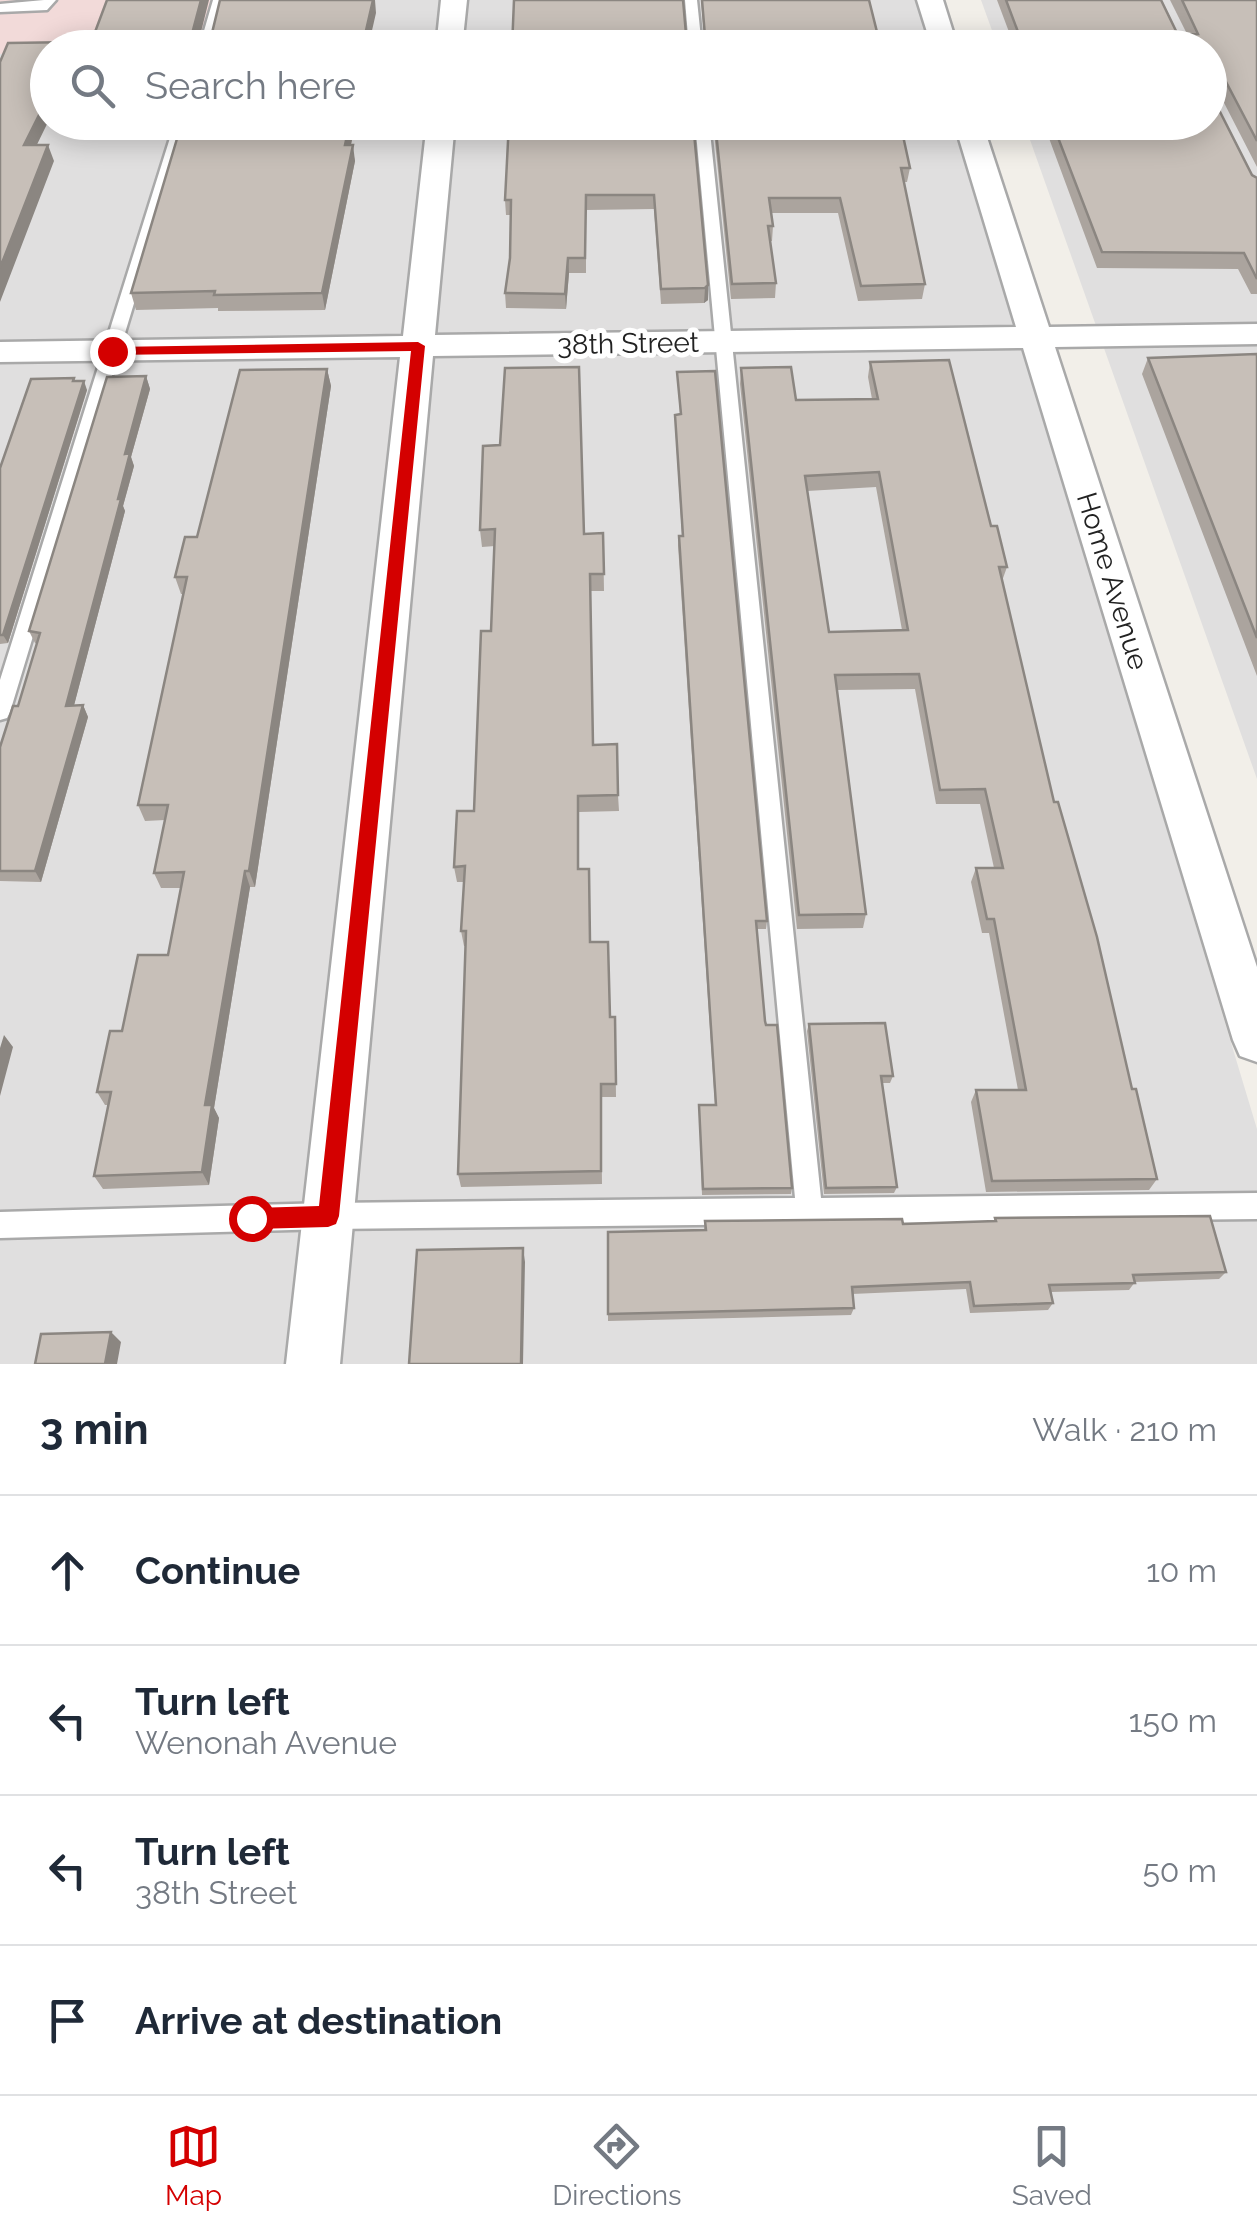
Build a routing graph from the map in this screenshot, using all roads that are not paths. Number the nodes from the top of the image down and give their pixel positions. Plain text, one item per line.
1 (50, 0) edge
2 (219, 0) edge
3 (454, 0) edge
4 (692, 0) edge
5 (930, 0) edge
6 (0, 8) edge
7 (210, 30) edge
8 (451, 30) edge
9 (694, 30) edge
10 (939, 30) edge
11 (176, 140) edge
12 (439, 140) edge
13 (704, 140) edge
14 (974, 140) edge
15 (1257, 334) edge
16 (1036, 338) junction
17 (722, 342) junction
18 (418, 346) junction
19 (112, 351) junction
20 (0, 352) edge
21 (0, 712) edge
22 (1257, 1040) edge
23 (1257, 1206) edge
24 (809, 1210) junction
25 (328, 1216) junction
26 (0, 1225) edge
27 (313, 1364) edge

1 - 6 lane
2 - 7 lane
3 - 8 street
4 - 9 lane
5 - 10 street
11 - 19 lane
12 - 18 street
13 - 17 lane
14 - 16 street, Home Avenue
15 - 16 street, 38th Street
16 - 17 street, 38th Street
16 - 22 street, Home Avenue
17 - 18 street, 38th Street
17 - 24 lane
18 - 19 street, 38th Street
18 - 25 street
19 - 20 street, 38th Street
19 - 21 lane
23 - 24 lane
24 - 25 lane
25 - 26 lane
25 - 27 street

